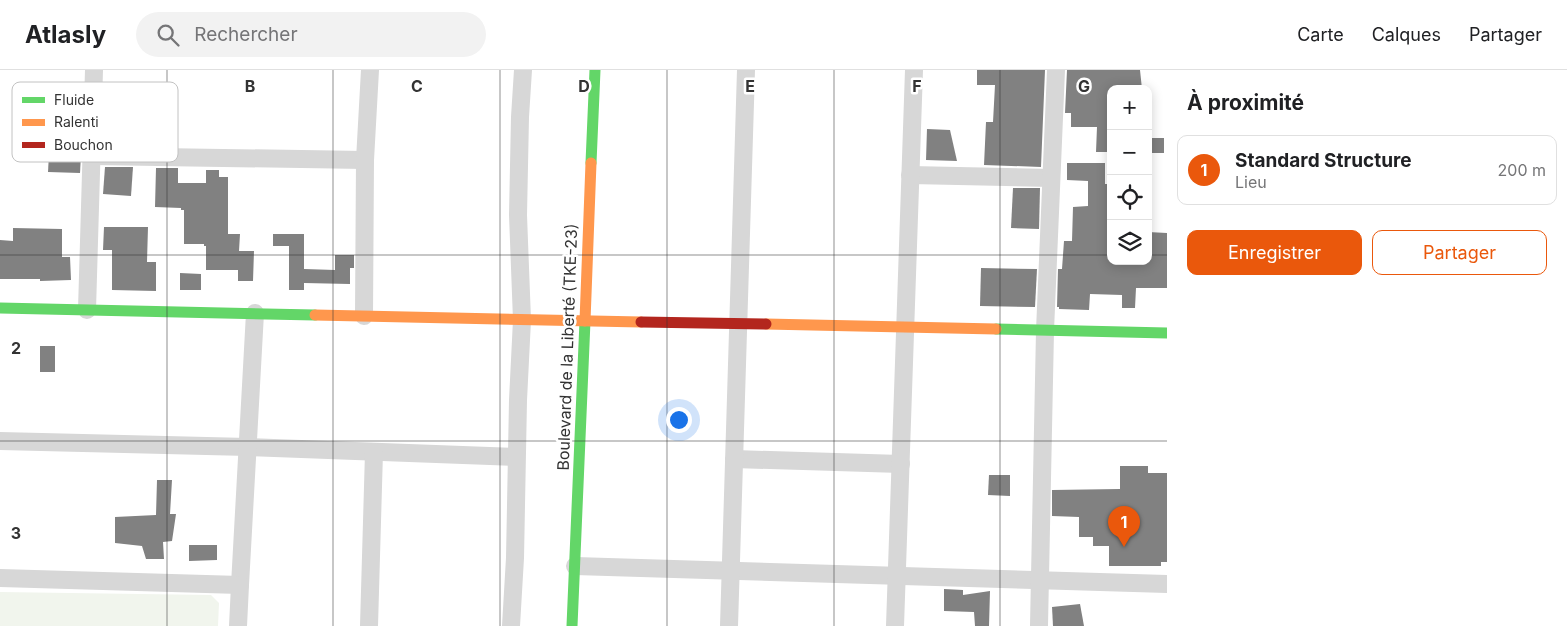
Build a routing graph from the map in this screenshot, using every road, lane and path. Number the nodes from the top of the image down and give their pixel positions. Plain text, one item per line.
1 (370, 70) edge
2 (523, 70) edge
3 (594, 70) edge
4 (746, 70) edge
5 (914, 70) edge
6 (1056, 70) edge
7 (178, 157) edge
8 (365, 160) junction
9 (92, 162) edge
10 (910, 175) junction
11 (1051, 178) junction
12 (0, 308) edge
13 (88, 310) junction
14 (255, 313) junction
15 (364, 316) junction
16 (522, 320) junction
17 (584, 321) junction
18 (737, 324) junction
19 (906, 328) junction
20 (1045, 331) junction
21 (1167, 333) edge
22 (0, 441) edge
23 (248, 447) junction
24 (374, 452) junction
25 (516, 457) junction
26 (734, 460) junction
27 (900, 464) junction
28 (575, 566) junction
29 (731, 571) junction
30 (896, 576) junction
31 (0, 578) edge
32 (1040, 580) junction
33 (1167, 584) edge
34 (240, 585) junction
35 (238, 626) edge
36 (368, 626) edge
37 (511, 626) edge
38 (572, 626) edge
39 (729, 626) edge
40 (895, 626) edge
41 (1039, 626) edge

1 - 8 street
2 - 16 street
3 - 17 street, Boulevard de la Liberté (TKE-23)
4 - 18 street
5 - 10 street
6 - 11 street
7 - 8 street
8 - 15 street
9 - 13 street
10 - 11 street
10 - 19 street
11 - 20 street
12 - 13 street
13 - 14 street
14 - 15 street
14 - 23 street
15 - 16 street
16 - 17 street
16 - 25 street
17 - 18 street
17 - 28 street, Boulevard de la Liberté (TKE-23)
18 - 19 street
18 - 26 street
19 - 20 street
19 - 27 street
20 - 21 street
20 - 32 street
22 - 23 street
23 - 24 street
23 - 34 street
24 - 25 street
24 - 36 street
25 - 37 street
26 - 27 street
26 - 29 street
27 - 30 street
28 - 29 street
28 - 38 street, Boulevard de la Liberté (TKE-23)
29 - 30 street
29 - 39 street
30 - 32 street
30 - 40 street
31 - 34 street
32 - 33 street
32 - 41 street
34 - 35 street

